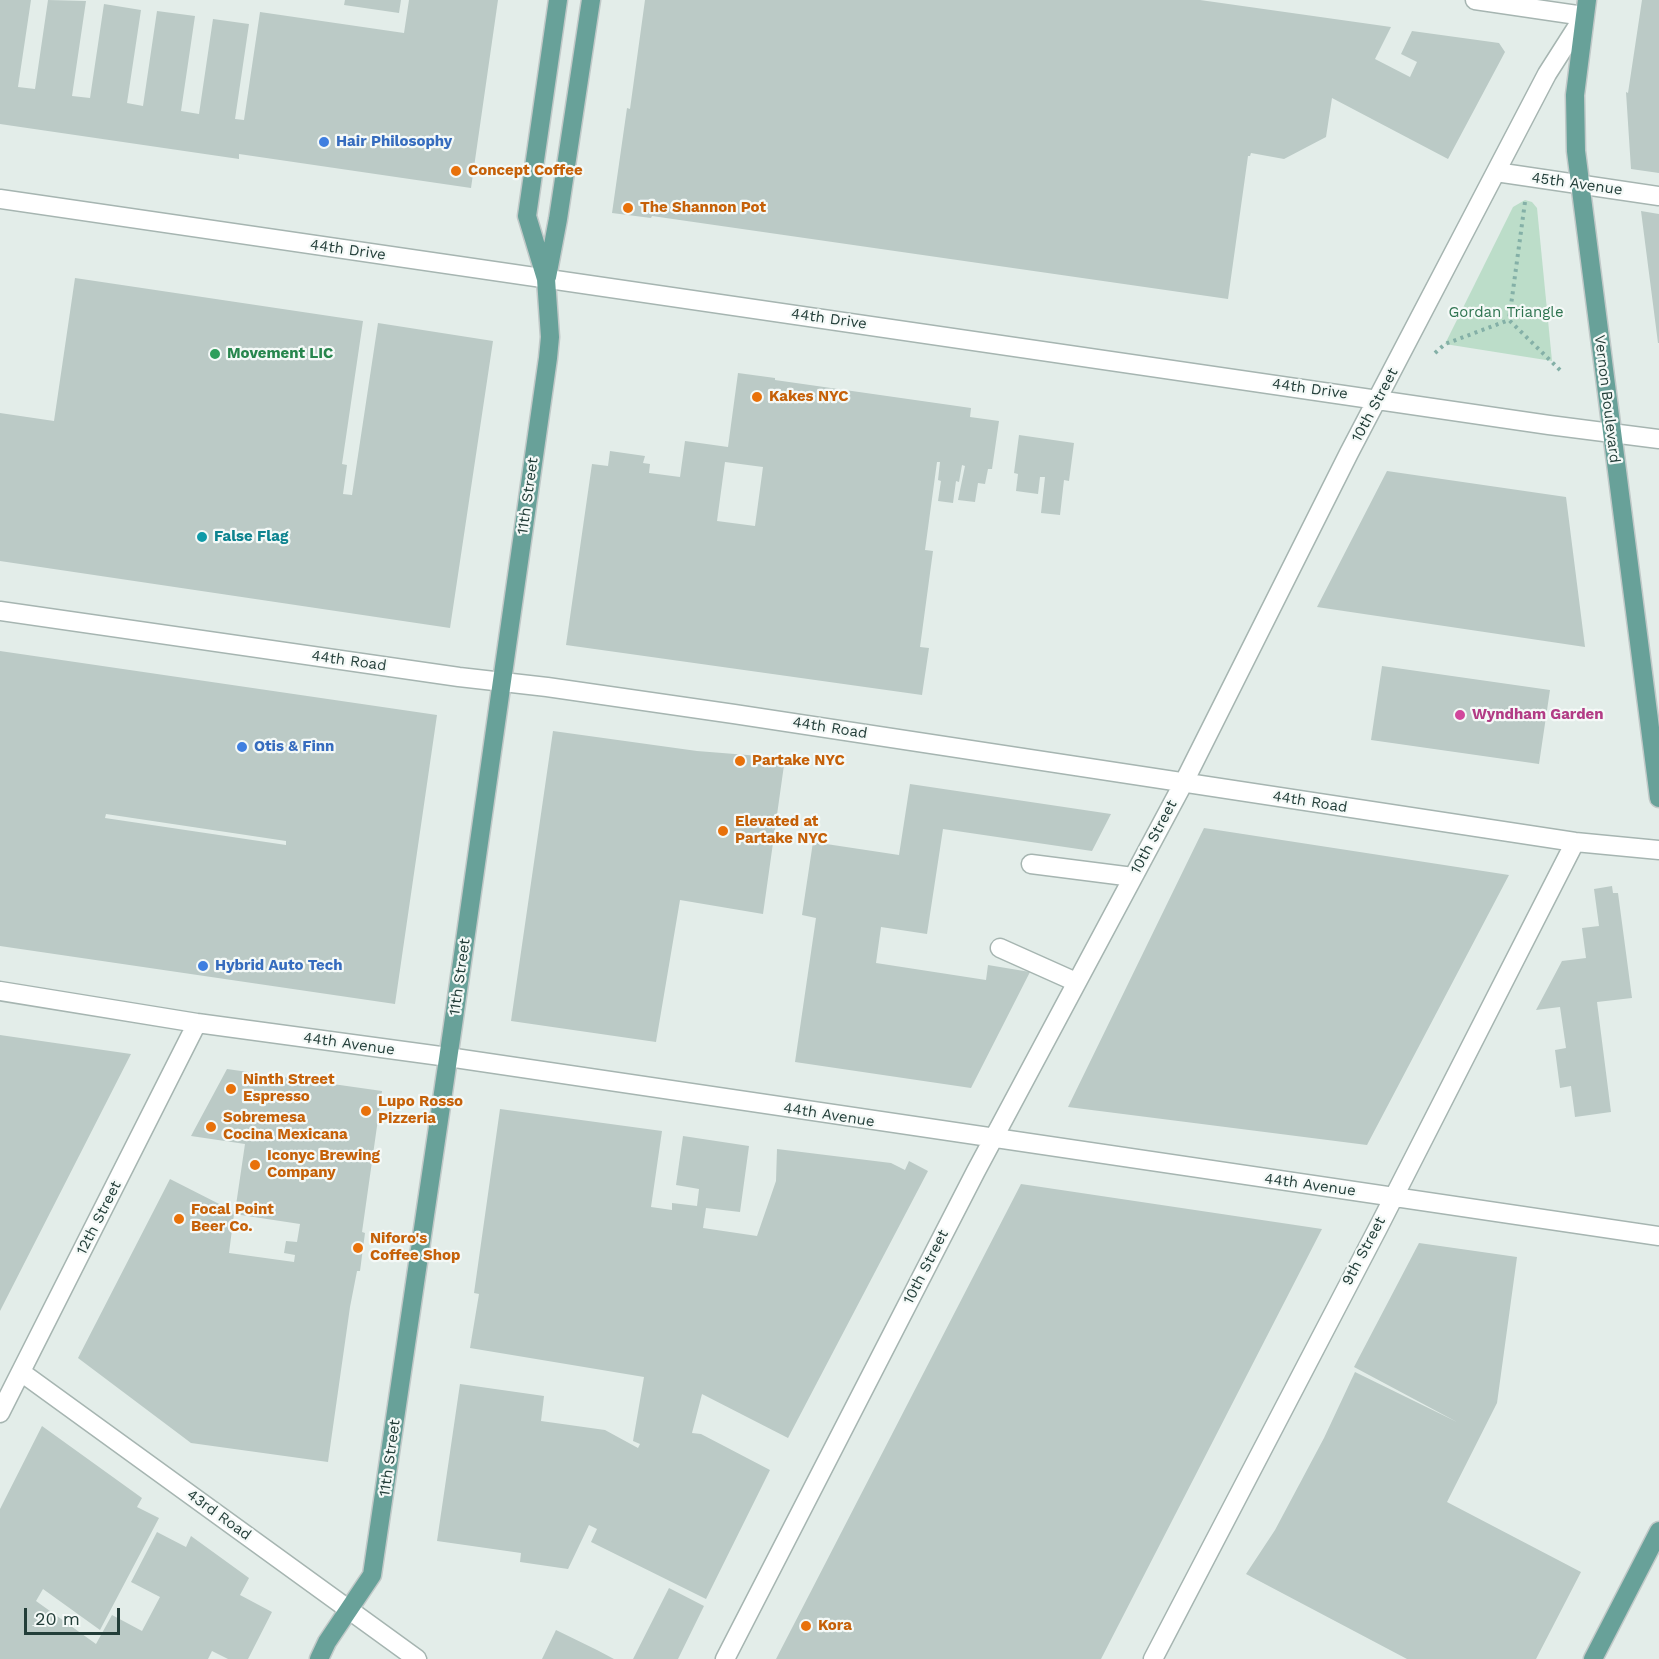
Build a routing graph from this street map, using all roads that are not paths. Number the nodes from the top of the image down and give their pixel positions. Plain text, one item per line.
1 (558, 0) edge
2 (591, 0) edge
3 (1475, 0) edge
4 (1585, 8) edge
5 (1496, 172) junction
6 (1579, 184) junction
7 (1659, 196) edge
8 (0, 199) edge
9 (546, 279) junction
10 (1378, 399) junction
11 (1611, 433) junction
12 (1659, 439) edge
13 (0, 611) edge
14 (502, 682) junction
15 (1184, 782) junction
16 (1659, 798) edge
17 (1575, 842) junction
18 (1659, 850) edge
19 (1031, 864) dead end
20 (1133, 877) junction
21 (1000, 948) dead end
22 (1076, 982) junction
23 (0, 991) edge
24 (197, 1023) junction
25 (448, 1057) junction
26 (992, 1139) junction
27 (1392, 1197) junction
28 (1659, 1236) edge
29 (21, 1372) junction
30 (0, 1413) edge
31 (1659, 1532) edge
32 (350, 1610) junction
33 (319, 1659) edge
34 (417, 1659) edge
35 (725, 1659) edge
36 (1153, 1659) edge
37 (1593, 1659) edge

1 - 9 main road, 11th Street
2 - 9 main road, 11th Street
3 - 4 street
4 - 5 street, 10th Street
4 - 6 main road, Vernon Boulevard
5 - 6 street, 45th Avenue
5 - 10 street, 10th Street
6 - 7 street, 45th Avenue
6 - 11 main road, Vernon Boulevard
8 - 9 street, 44th Drive
9 - 10 street, 44th Drive
9 - 14 main road, 11th Street
10 - 11 street, 44th Drive
10 - 15 street, 10th Street
11 - 12 street, 44th Drive
11 - 16 main road, Vernon Boulevard
13 - 14 street, 44th Road
14 - 15 street, 44th Road
14 - 25 main road, 11th Street
15 - 17 street, 44th Road
15 - 20 street, 10th Street
17 - 18 street, 44th Road
17 - 27 street, 9th Street
19 - 20 street
20 - 22 street, 10th Street
21 - 22 street
22 - 26 street, 10th Street
23 - 24 street, 44th Avenue
24 - 25 street, 44th Avenue
24 - 29 street, 12th Street
25 - 26 street, 44th Avenue
25 - 32 main road, 11th Street
26 - 27 street, 44th Avenue
26 - 35 street, 10th Street
27 - 28 street, 44th Avenue
27 - 36 street, 9th Street
29 - 30 street, 12th Street
29 - 32 street, 43rd Road
31 - 37 main road
32 - 33 main road, 11th Street
32 - 34 street, 43rd Road

